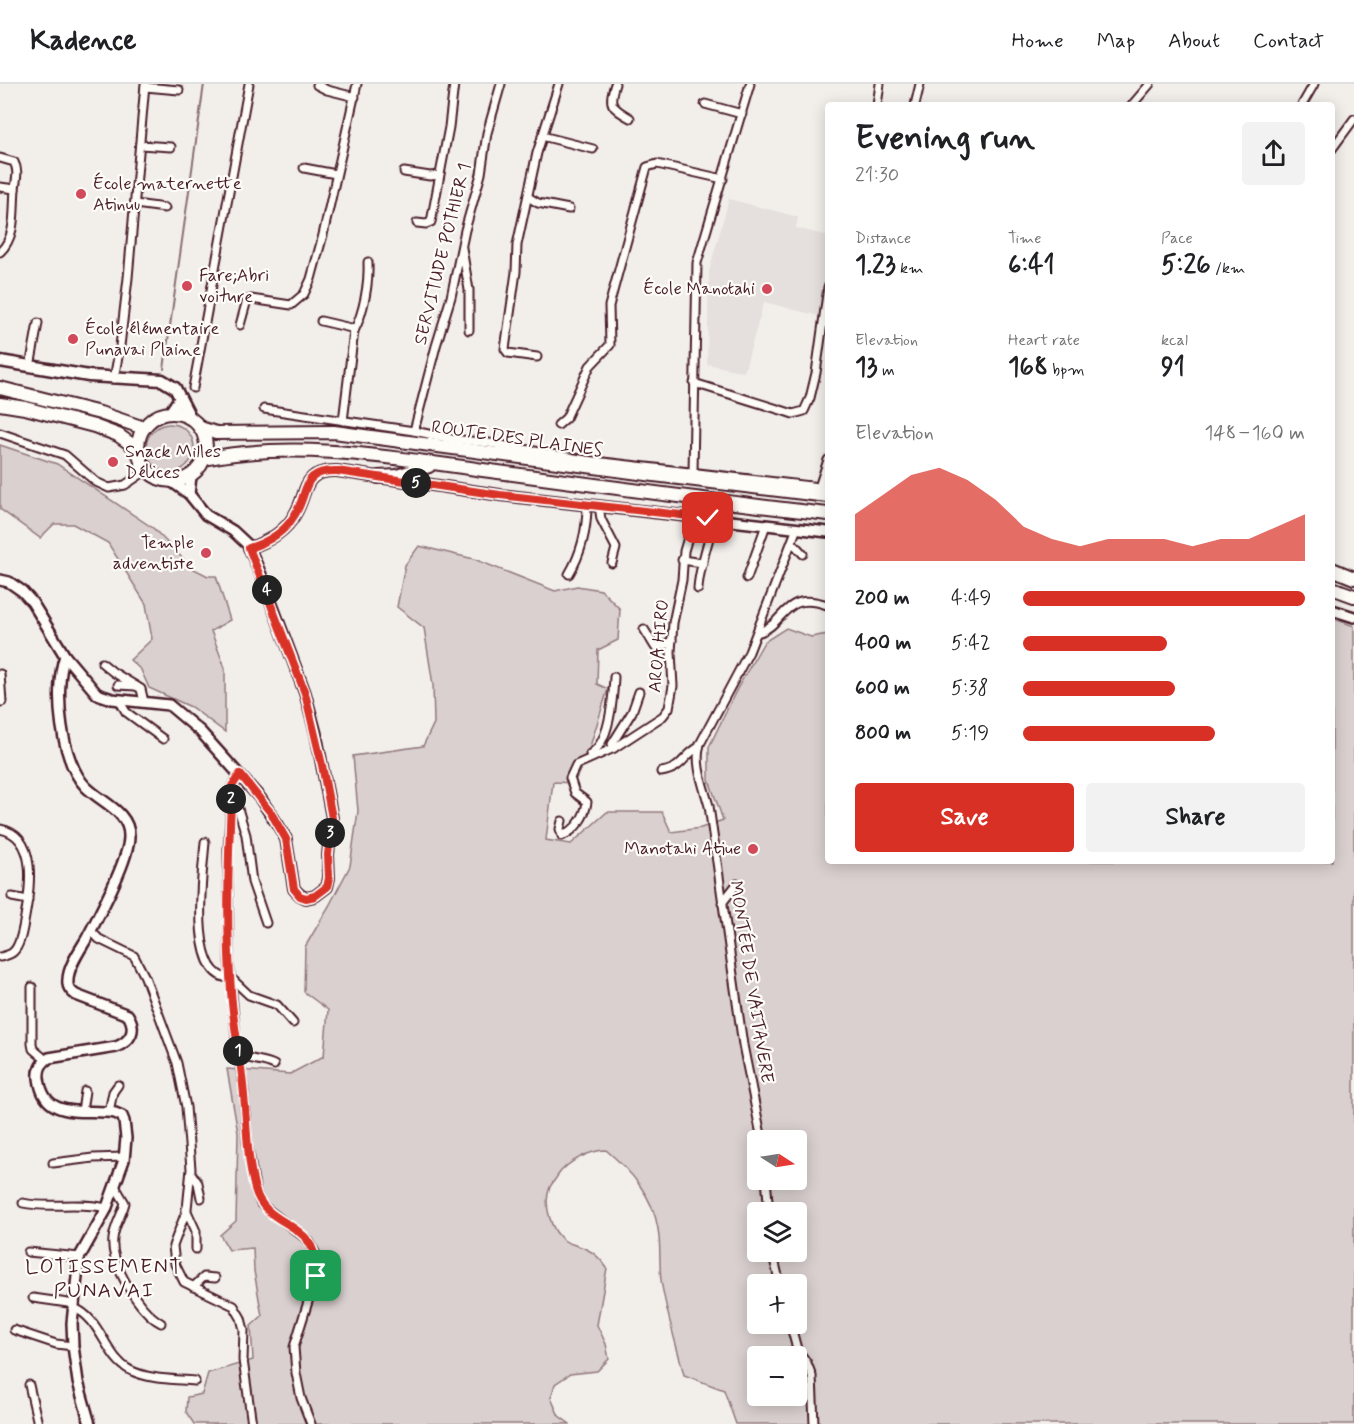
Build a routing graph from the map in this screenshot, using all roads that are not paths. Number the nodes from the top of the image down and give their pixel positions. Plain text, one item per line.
1 (249, 84) edge
2 (357, 84) edge
3 (454, 84) edge
4 (501, 84) edge
5 (559, 84) edge
6 (615, 84) edge
7 (750, 84) edge
8 (880, 84) edge
9 (920, 84) edge
10 (1150, 84) edge
11 (1314, 84) edge
12 (317, 85) edge
13 (145, 86) edge
14 (179, 90) dead end
15 (355, 96) junction
16 (877, 102) edge
17 (916, 102) edge
18 (1135, 102) edge
19 (1304, 102) edge
20 (705, 104) dead end
21 (742, 114) junction
22 (630, 118) dead end
23 (1354, 118) edge
24 (542, 136) junction
25 (140, 144) junction
26 (1335, 145) edge
27 (171, 147) dead end
28 (593, 149) dead end
29 (0, 158) edge
30 (304, 168) dead end
31 (404, 172) dead end
32 (336, 174) junction
33 (439, 175) junction
34 (723, 179) junction
35 (0, 188) edge
36 (15, 189) junction
37 (528, 197) junction
38 (135, 204) junction
39 (165, 208) dead end
40 (569, 209) dead end
41 (417, 224) dead end
42 (462, 246) junction
43 (0, 252) edge
44 (368, 262) dead end
45 (825, 308) edge
46 (321, 321) dead end
47 (38, 323) dead end
48 (240, 325) dead end
49 (469, 330) dead end
50 (354, 331) junction
51 (537, 357) dead end
52 (0, 361) edge
53 (30, 367) junction
54 (114, 379) junction
55 (694, 383) junction
56 (0, 388) edge
57 (193, 388) dead end
58 (180, 398) junction
59 (0, 404) edge
60 (264, 409) dead end
61 (170, 413) junction
62 (191, 419) junction
63 (343, 422) junction
64 (558, 425) dead end
65 (144, 428) junction
66 (200, 428) junction
67 (414, 431) junction
68 (0, 433) edge
69 (138, 450) junction
70 (204, 459) junction
71 (435, 464) junction
72 (825, 469) edge
73 (147, 470) junction
74 (693, 472) junction
75 (190, 476) junction
76 (378, 477) junction
77 (171, 481) junction
78 (819, 486) junction
79 (825, 487) edge
80 (189, 494) junction
81 (825, 496) edge
82 (587, 505) junction
83 (599, 506) junction
84 (825, 514) edge
85 (692, 516) junction
86 (714, 519) junction
87 (766, 525) junction
88 (797, 528) junction
89 (825, 532) edge
90 (792, 542) junction
91 (249, 548) junction
92 (803, 554) dead end
93 (682, 560) junction
94 (612, 563) dead end
95 (703, 563) junction
96 (1335, 570) edge
97 (569, 574) dead end
98 (747, 578) dead end
99 (1354, 578) edge
100 (0, 580) edge
101 (1335, 589) edge
102 (698, 590) dead end
103 (1354, 596) edge
104 (825, 604) edge
105 (1335, 611) edge
106 (1354, 617) edge
107 (644, 628) dead end
108 (757, 633) junction
109 (672, 640) junction
110 (65, 656) junction
111 (102, 663) dead end
112 (0, 674) edge
113 (614, 677) dead end
114 (118, 685) dead end
115 (136, 686) junction
116 (639, 692) dead end
117 (119, 700) junction
118 (2, 702) dead end
119 (144, 702) junction
120 (163, 739) dead end
121 (699, 747) junction
122 (614, 748) junction
123 (661, 772) dead end
124 (240, 774) junction
125 (570, 778) junction
126 (232, 786) junction
127 (562, 821) dead end
128 (0, 829) edge
129 (205, 842) dead end
130 (737, 884) dead end
131 (12, 897) dead end
132 (28, 900) junction
133 (722, 903) junction
134 (267, 923) dead end
135 (91, 931) junction
136 (0, 957) edge
137 (231, 978) junction
138 (32, 987) dead end
139 (293, 1023) dead end
140 (239, 1054) junction
141 (46, 1060) junction
142 (274, 1065) dead end
143 (118, 1085) dead end
144 (86, 1091) dead end
145 (82, 1111) junction
146 (109, 1112) junction
147 (760, 1130) edge
148 (124, 1157) junction
149 (53, 1163) dead end
150 (190, 1173) junction
151 (115, 1185) junction
152 (201, 1198) dead end
153 (23, 1203) dead end
154 (106, 1208) junction
155 (186, 1209) junction
156 (196, 1249) dead end
157 (28, 1252) dead end
158 (80, 1257) junction
159 (214, 1278) dead end
160 (193, 1287) junction
161 (33, 1298) dead end
162 (74, 1306) junction
163 (160, 1323) dead end
164 (14, 1330) dead end
165 (793, 1334) edge
166 (73, 1346) junction
167 (195, 1381) dead end
168 (29, 1385) dead end
169 (38, 1424) edge
170 (90, 1424) edge
171 (252, 1424) edge
172 (311, 1424) edge
173 (814, 1424) edge

1 - 57 street
2 - 15 street
3 - 33 street
4 - 42 street, SERVITUDE POTHIER 1
5 - 24 street
6 - 22 street
7 - 21 street
8 - 16 street
9 - 17 street
10 - 18 street
11 - 19 street
12 - 15 street
13 - 14 street
13 - 25 street
15 - 32 street
20 - 21 street
21 - 34 street
23 - 26 street
24 - 28 street
24 - 37 street
25 - 27 street
25 - 38 street
29 - 36 street
30 - 32 street
31 - 33 street
32 - 48 street
33 - 41 street
34 - 55 street
34 - 64 street
35 - 36 street
36 - 43 street
37 - 40 street
37 - 51 street
38 - 39 street
38 - 54 street
42 - 49 street
42 - 67 street, SERVITUDE POTHIER 1
44 - 50 street
45 - 55 street
46 - 50 street
47 - 53 street
50 - 63 street
52 - 53 main road
53 - 54 main road
54 - 58 main road
55 - 74 street
56 - 65 highway
58 - 61 main road
58 - 62 main road
59 - 69 highway
60 - 63 street
61 - 62 highway
61 - 65 highway
62 - 66 highway
63 - 67 street
65 - 69 highway
66 - 70 highway
66 - 81 highway, ROUTE DES PLAINES
67 - 74 street
68 - 73 street
69 - 73 highway
70 - 71 highway, ROUTE DES PLAINES
70 - 75 highway
71 - 76 highway
71 - 84 highway, ROUTE DES PLAINES
72 - 78 street
73 - 77 highway
74 - 78 street
75 - 77 highway
75 - 80 main road
76 - 82 main road
76 - 91 main road
77 - 80 main road
78 - 79 street
80 - 91 main road
82 - 83 main road
82 - 97 street
83 - 85 main road
83 - 94 street
85 - 86 main road
85 - 93 street, AROA HIRO
86 - 87 main road
86 - 95 street
87 - 88 main road
87 - 98 street
88 - 89 main road
88 - 90 street
90 - 92 street
90 - 108 street
91 - 124 main road
93 - 95 street
93 - 109 street, AROA HIRO
95 - 102 street
96 - 99 highway
100 - 110 main road
101 - 103 highway
104 - 108 street
105 - 106 main road
107 - 109 street
108 - 121 street
109 - 122 street, AROA HIRO
110 - 117 main road
110 - 135 main road
111 - 115 street
112 - 118 street
113 - 125 street
114 - 115 street
115 - 119 street
116 - 122 street
117 - 119 main road
117 - 120 street
119 - 124 main road
121 - 123 street
121 - 133 street, MONTÉE DE VAITAVERE
122 - 125 street, AROA HIRO
124 - 126 street
125 - 127 street
126 - 134 street
126 - 137 street
128 - 132 street
129 - 137 street
130 - 133 street
131 - 132 street
132 - 136 street
133 - 147 street, MONTÉE DE VAITAVERE
135 - 141 main road
135 - 150 street
137 - 139 street
137 - 140 street
138 - 141 street
140 - 142 street
140 - 172 street
141 - 145 main road
143 - 146 street
144 - 145 street
145 - 146 main road
146 - 148 main road
148 - 149 street
148 - 151 main road
150 - 152 street
150 - 155 street
151 - 154 main road
151 - 163 street
153 - 154 street
154 - 158 main road
155 - 156 street
155 - 160 street
157 - 158 street
158 - 162 main road
159 - 160 street
160 - 171 street
161 - 162 street
162 - 166 main road
162 - 167 street
164 - 166 street
165 - 173 street
166 - 170 main road
168 - 169 street

